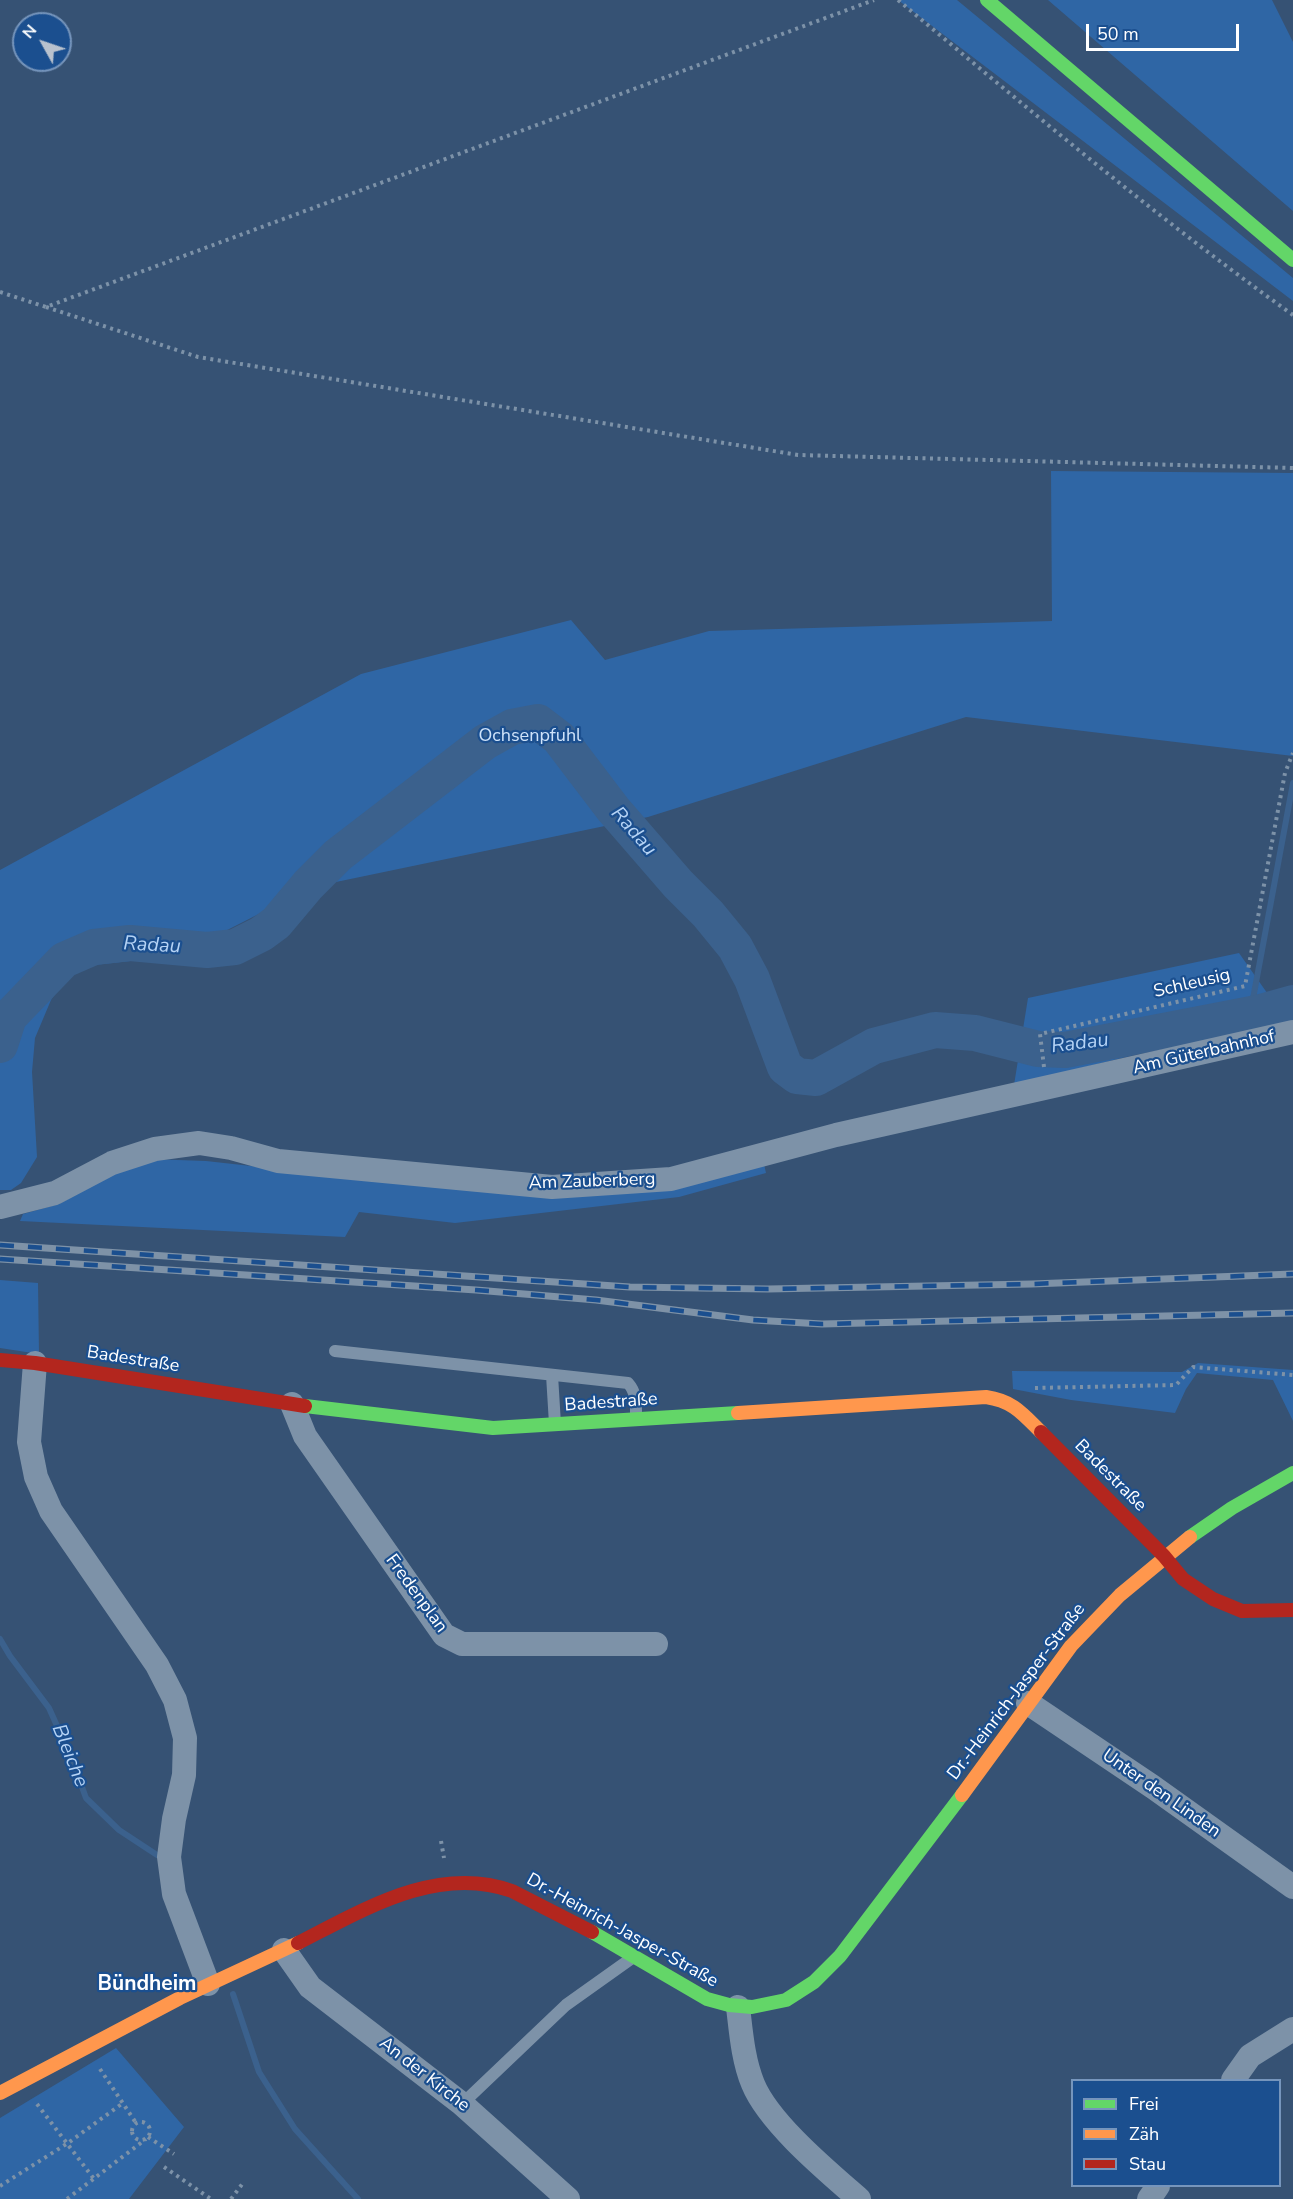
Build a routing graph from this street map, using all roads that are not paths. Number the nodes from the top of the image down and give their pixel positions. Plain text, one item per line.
1 (987, 0) edge
2 (1293, 260) edge
3 (1293, 1032) edge
4 (1115, 1073) joint
5 (1, 1207) edge
6 (335, 1351) dead end
7 (0, 1360) edge
8 (35, 1363) junction
9 (552, 1374) junction
10 (292, 1404) junction
11 (636, 1419) junction
12 (555, 1424) junction
13 (1293, 1473) edge
14 (1164, 1556) junction
15 (1293, 1610) edge
16 (656, 1644) dead end
17 (1028, 1703) junction
18 (1293, 1887) edge
19 (284, 1950) junction
20 (633, 1957) junction
21 (208, 1984) junction
22 (738, 2007) junction
23 (1293, 2029) edge
24 (1234, 2079) edge
25 (0, 2092) edge
26 (462, 2104) junction
27 (568, 2199) edge
28 (859, 2199) edge

1 - 2 main road
3 - 4 street, Am Güterbahnhof
4 - 5 street, Am Zauberberg
6 - 9 lane
7 - 8 main road, Badestraße
8 - 10 main road, Badestraße
8 - 21 street
9 - 11 lane
9 - 12 lane
10 - 12 main road, Badestraße
10 - 16 street, Fredenplan
11 - 12 main road, Badestraße
11 - 14 main road, Badestraße
13 - 14 main road, Dr.-Heinrich-Jasper-Straße
14 - 15 main road, Badestraße
14 - 17 main road, Dr.-Heinrich-Jasper-Straße
17 - 18 street, Unter den Linden
17 - 22 main road, Dr.-Heinrich-Jasper-Straße
19 - 20 main road, Dr.-Heinrich-Jasper-Straße
19 - 21 main road, Dr.-Heinrich-Jasper-Straße
19 - 26 street, An der Kirche
20 - 22 main road, Dr.-Heinrich-Jasper-Straße
20 - 26 lane
21 - 25 main road, Dr.-Heinrich-Jasper-Straße
22 - 28 street
23 - 24 street
26 - 27 street, An der Kirche

